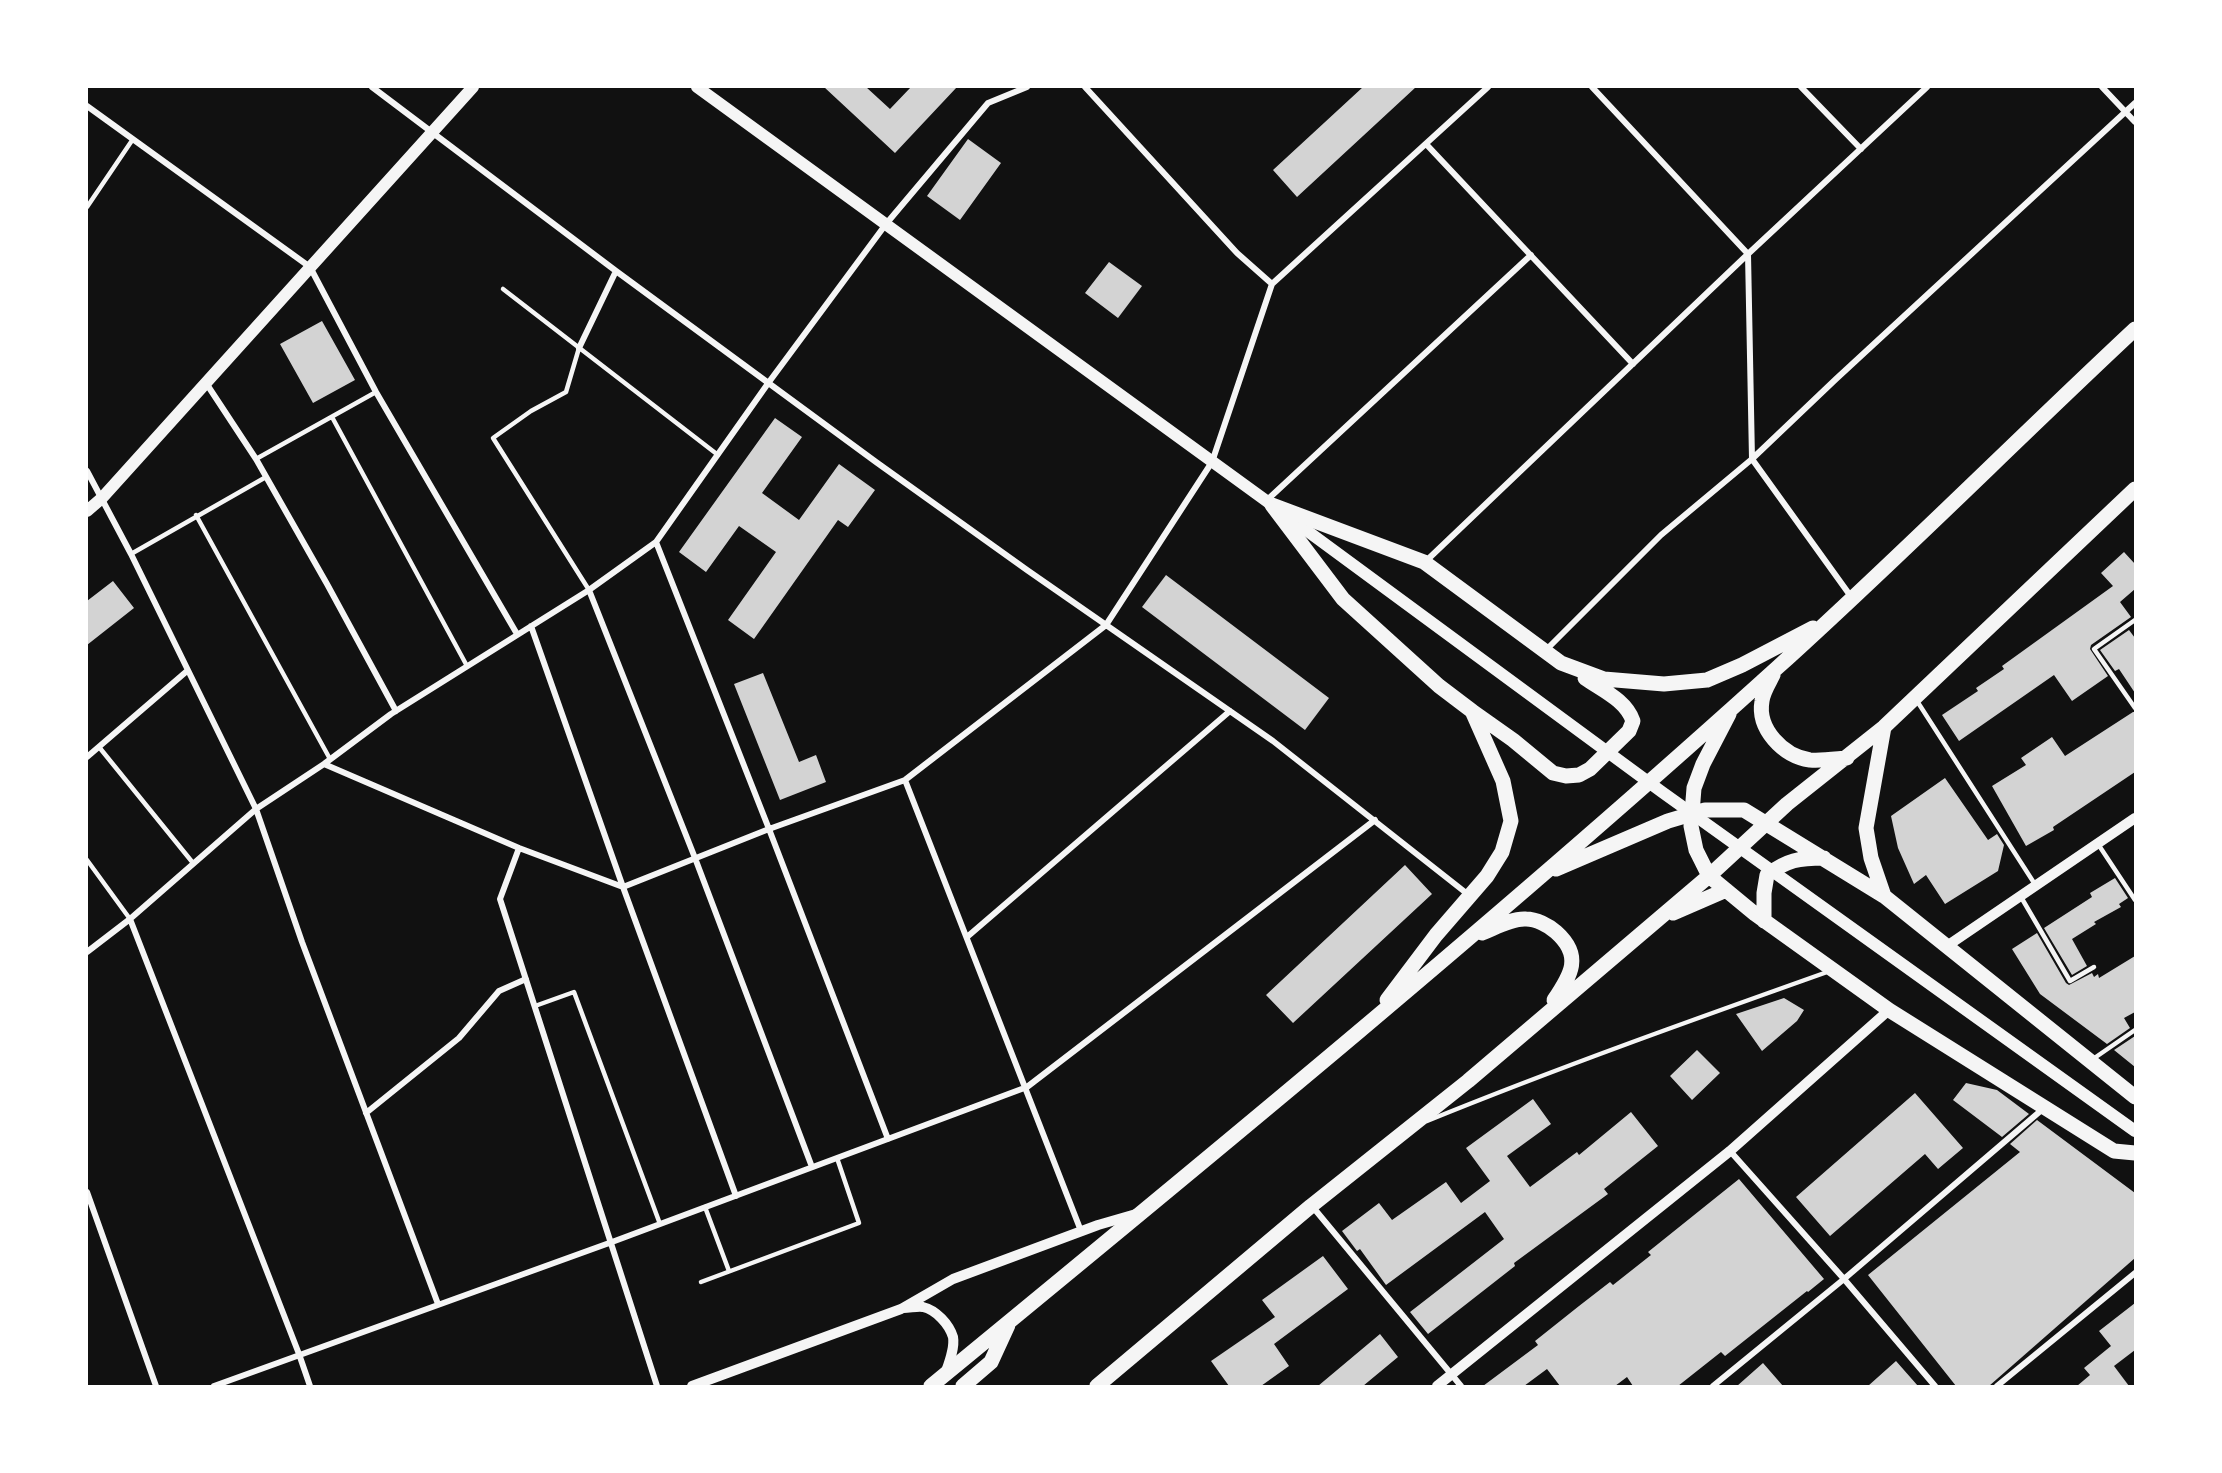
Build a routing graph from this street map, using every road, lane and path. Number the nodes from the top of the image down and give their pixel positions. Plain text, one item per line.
1 (372, 87) edge
2 (473, 87) edge
3 (697, 87) edge
4 (1027, 87) edge
5 (1085, 87) edge
6 (1488, 87) edge
7 (1592, 87) edge
8 (1801, 87) edge
9 (1927, 87) edge
10 (2102, 87) edge
11 (2135, 103) edge
12 (87, 106) edge
13 (2126, 112) junction
14 (2135, 122) edge
15 (433, 131) junction
16 (133, 139) junction
17 (1426, 144) junction
18 (1861, 149) junction
19 (87, 207) edge
20 (886, 224) junction
21 (1748, 254) junction
22 (1531, 255) junction
23 (310, 267) junction
24 (616, 271) junction
25 (1272, 284) junction
26 (503, 289) dead end
27 (2135, 329) edge
28 (579, 348) junction
29 (1633, 364) junction
30 (769, 382) junction
31 (206, 383) junction
32 (376, 392) junction
33 (332, 417) junction
34 (718, 455) junction
35 (256, 459) junction
36 (1752, 459) junction
37 (1212, 462) junction
38 (87, 471) edge
39 (266, 477) junction
40 (2135, 489) edge
41 (102, 498) junction
42 (1269, 503) junction
43 (87, 511) edge
44 (196, 515) junction
45 (656, 542) junction
46 (131, 554) junction
47 (1424, 562) junction
48 (589, 590) junction
49 (1852, 599) junction
50 (1832, 618) junction
51 (2135, 620) edge
52 (1106, 625) junction
53 (531, 626) junction
54 (517, 634) junction
55 (1545, 652) junction
56 (1561, 663) junction
57 (467, 666) junction
58 (1775, 670) junction
59 (188, 671) junction
60 (1915, 699) junction
61 (1734, 706) junction
62 (2135, 708) edge
63 (396, 711) junction
64 (1230, 711) junction
65 (1472, 711) junction
66 (1884, 727) junction
67 (99, 747) junction
68 (87, 757) edge
69 (1847, 758) junction
70 (330, 759) junction
71 (324, 764) junction
72 (905, 780) junction
73 (256, 809) junction
74 (1692, 814) junction
75 (2135, 818) edge
76 (1375, 820) junction
77 (1768, 823) junction
78 (769, 829) junction
79 (2098, 844) junction
80 (519, 848) junction
81 (695, 858) junction
82 (1824, 858) junction
83 (87, 860) edge
84 (193, 863) junction
85 (1543, 875) junction
86 (1709, 876) junction
87 (2036, 886) junction
88 (623, 887) junction
89 (1726, 890) junction
90 (1470, 896) junction
91 (1884, 896) junction
92 (2021, 897) junction
93 (2135, 900) edge
94 (130, 919) junction
95 (1656, 920) junction
96 (1764, 921) junction
97 (967, 937) junction
98 (1470, 937) junction
99 (1947, 946) junction
100 (87, 952) edge
101 (2094, 967) dead end
102 (1832, 971) junction
103 (526, 979) junction
104 (535, 1006) junction
105 (1888, 1010) junction
106 (1544, 1016) junction
107 (1369, 1023) junction
108 (2135, 1030) edge
109 (2090, 1061) junction
110 (1027, 1087) junction
111 (2135, 1098) edge
112 (2045, 1107) junction
113 (366, 1113) junction
114 (1408, 1129) junction
115 (2135, 1131) edge
116 (888, 1139) junction
117 (1730, 1151) junction
118 (2135, 1153) edge
119 (837, 1158) junction
120 (812, 1167) junction
121 (87, 1192) edge
122 (736, 1196) junction
123 (1311, 1206) junction
124 (705, 1207) junction
125 (1144, 1212) junction
126 (660, 1224) junction
127 (1081, 1231) junction
128 (612, 1242) junction
129 (729, 1271) junction
130 (2135, 1274) edge
131 (1844, 1279) junction
132 (702, 1282) dead end
133 (438, 1304) junction
134 (901, 1309) junction
135 (1009, 1322) junction
136 (299, 1354) junction
137 (945, 1374) junction
138 (1451, 1374) junction
139 (156, 1386) edge
140 (214, 1386) edge
141 (310, 1386) edge
142 (657, 1386) edge
143 (692, 1386) edge
144 (931, 1386) edge
145 (963, 1386) edge
146 (1097, 1386) edge
147 (1437, 1386) edge
148 (1461, 1386) edge
149 (1713, 1386) edge
150 (1935, 1386) edge
151 (1997, 1386) edge

1 - 15 street
2 - 15 main road
3 - 20 main road
4 - 20 street
5 - 25 street
6 - 17 street
7 - 21 street
8 - 18 street
9 - 18 street
10 - 13 street
11 - 13 street
12 - 16 street
13 - 14 street
13 - 36 street
15 - 23 main road
15 - 24 street
16 - 19 lane
16 - 23 street
17 - 22 street
17 - 25 street
18 - 21 street
20 - 30 street
20 - 37 main road
21 - 29 street
21 - 36 street
22 - 29 street
22 - 42 street
23 - 31 main road
23 - 32 street
24 - 28 street
24 - 30 street
25 - 37 street
26 - 28 lane
27 - 49 main road
28 - 34 lane
28 - 48 lane
29 - 47 street
30 - 34 street
30 - 52 street
31 - 35 street
31 - 41 main road
32 - 33 lane
32 - 54 street
33 - 35 lane
33 - 57 lane
34 - 45 street
35 - 39 street
36 - 49 street
36 - 55 street
37 - 42 main road
37 - 52 street
38 - 41 street
39 - 44 lane
39 - 63 street
40 - 60 main road
41 - 43 main road
41 - 46 street
42 - 47 main road
42 - 65 main road
42 - 115 main road
44 - 46 lane
44 - 70 lane
45 - 48 street
45 - 78 street
46 - 59 street
47 - 55 main road
48 - 53 street
48 - 81 street
49 - 50 main road
50 - 56 main road
50 - 58 main road
51 - 62 lane
52 - 64 street
52 - 72 street
53 - 54 street
53 - 88 street
54 - 57 street
55 - 56 main road
56 - 65 main road
57 - 63 street
58 - 61 main road
58 - 69 main road
59 - 67 street
59 - 73 street
60 - 66 main road
60 - 87 lane
61 - 74 main road
61 - 85 main road
63 - 70 street
64 - 76 street
64 - 97 street
65 - 90 main road
66 - 69 main road
66 - 91 main road
67 - 68 street
67 - 84 lane
69 - 77 main road
70 - 71 street
71 - 73 street
71 - 80 street
72 - 78 street
72 - 97 street
73 - 84 street
73 - 113 street
74 - 77 main road
74 - 85 main road
74 - 86 main road
75 - 79 street
76 - 90 street
76 - 110 street
77 - 82 main road
77 - 86 main road
78 - 81 street
78 - 116 street
79 - 87 street
79 - 93 lane
80 - 88 street
80 - 103 street
81 - 88 street
81 - 120 street
82 - 91 main road
82 - 96 main road
83 - 94 lane
84 - 94 street
85 - 98 main road
86 - 89 main road
86 - 95 main road
87 - 92 street
88 - 122 street
89 - 95 main road
89 - 96 main road
90 - 107 main road
91 - 99 main road
92 - 99 street
92 - 101 lane
94 - 100 street
94 - 136 street
95 - 106 main road
96 - 102 main road
97 - 110 street
98 - 106 main road
98 - 107 main road
99 - 109 main road
102 - 105 main road
102 - 114 lane
103 - 104 street
103 - 113 street
104 - 126 lane
104 - 128 street
105 - 112 main road
105 - 117 street
106 - 114 main road
107 - 125 main road
108 - 109 lane
109 - 111 main road
110 - 116 street
110 - 127 street
112 - 118 main road
112 - 131 street
113 - 133 street
114 - 123 main road
116 - 119 street
117 - 131 street
117 - 138 street
119 - 120 street
119 - 129 lane
120 - 122 street
121 - 139 street
122 - 124 street
123 - 138 street
123 - 146 main road
124 - 126 street
124 - 129 lane
125 - 127 street
125 - 135 main road
126 - 128 street
127 - 134 street
128 - 133 street
128 - 142 street
129 - 132 lane
130 - 151 street
131 - 149 street
131 - 150 street
133 - 136 street
134 - 137 street
134 - 143 street
135 - 137 main road
135 - 145 main road
136 - 140 street
136 - 141 street
137 - 144 main road
138 - 147 street
138 - 148 street

